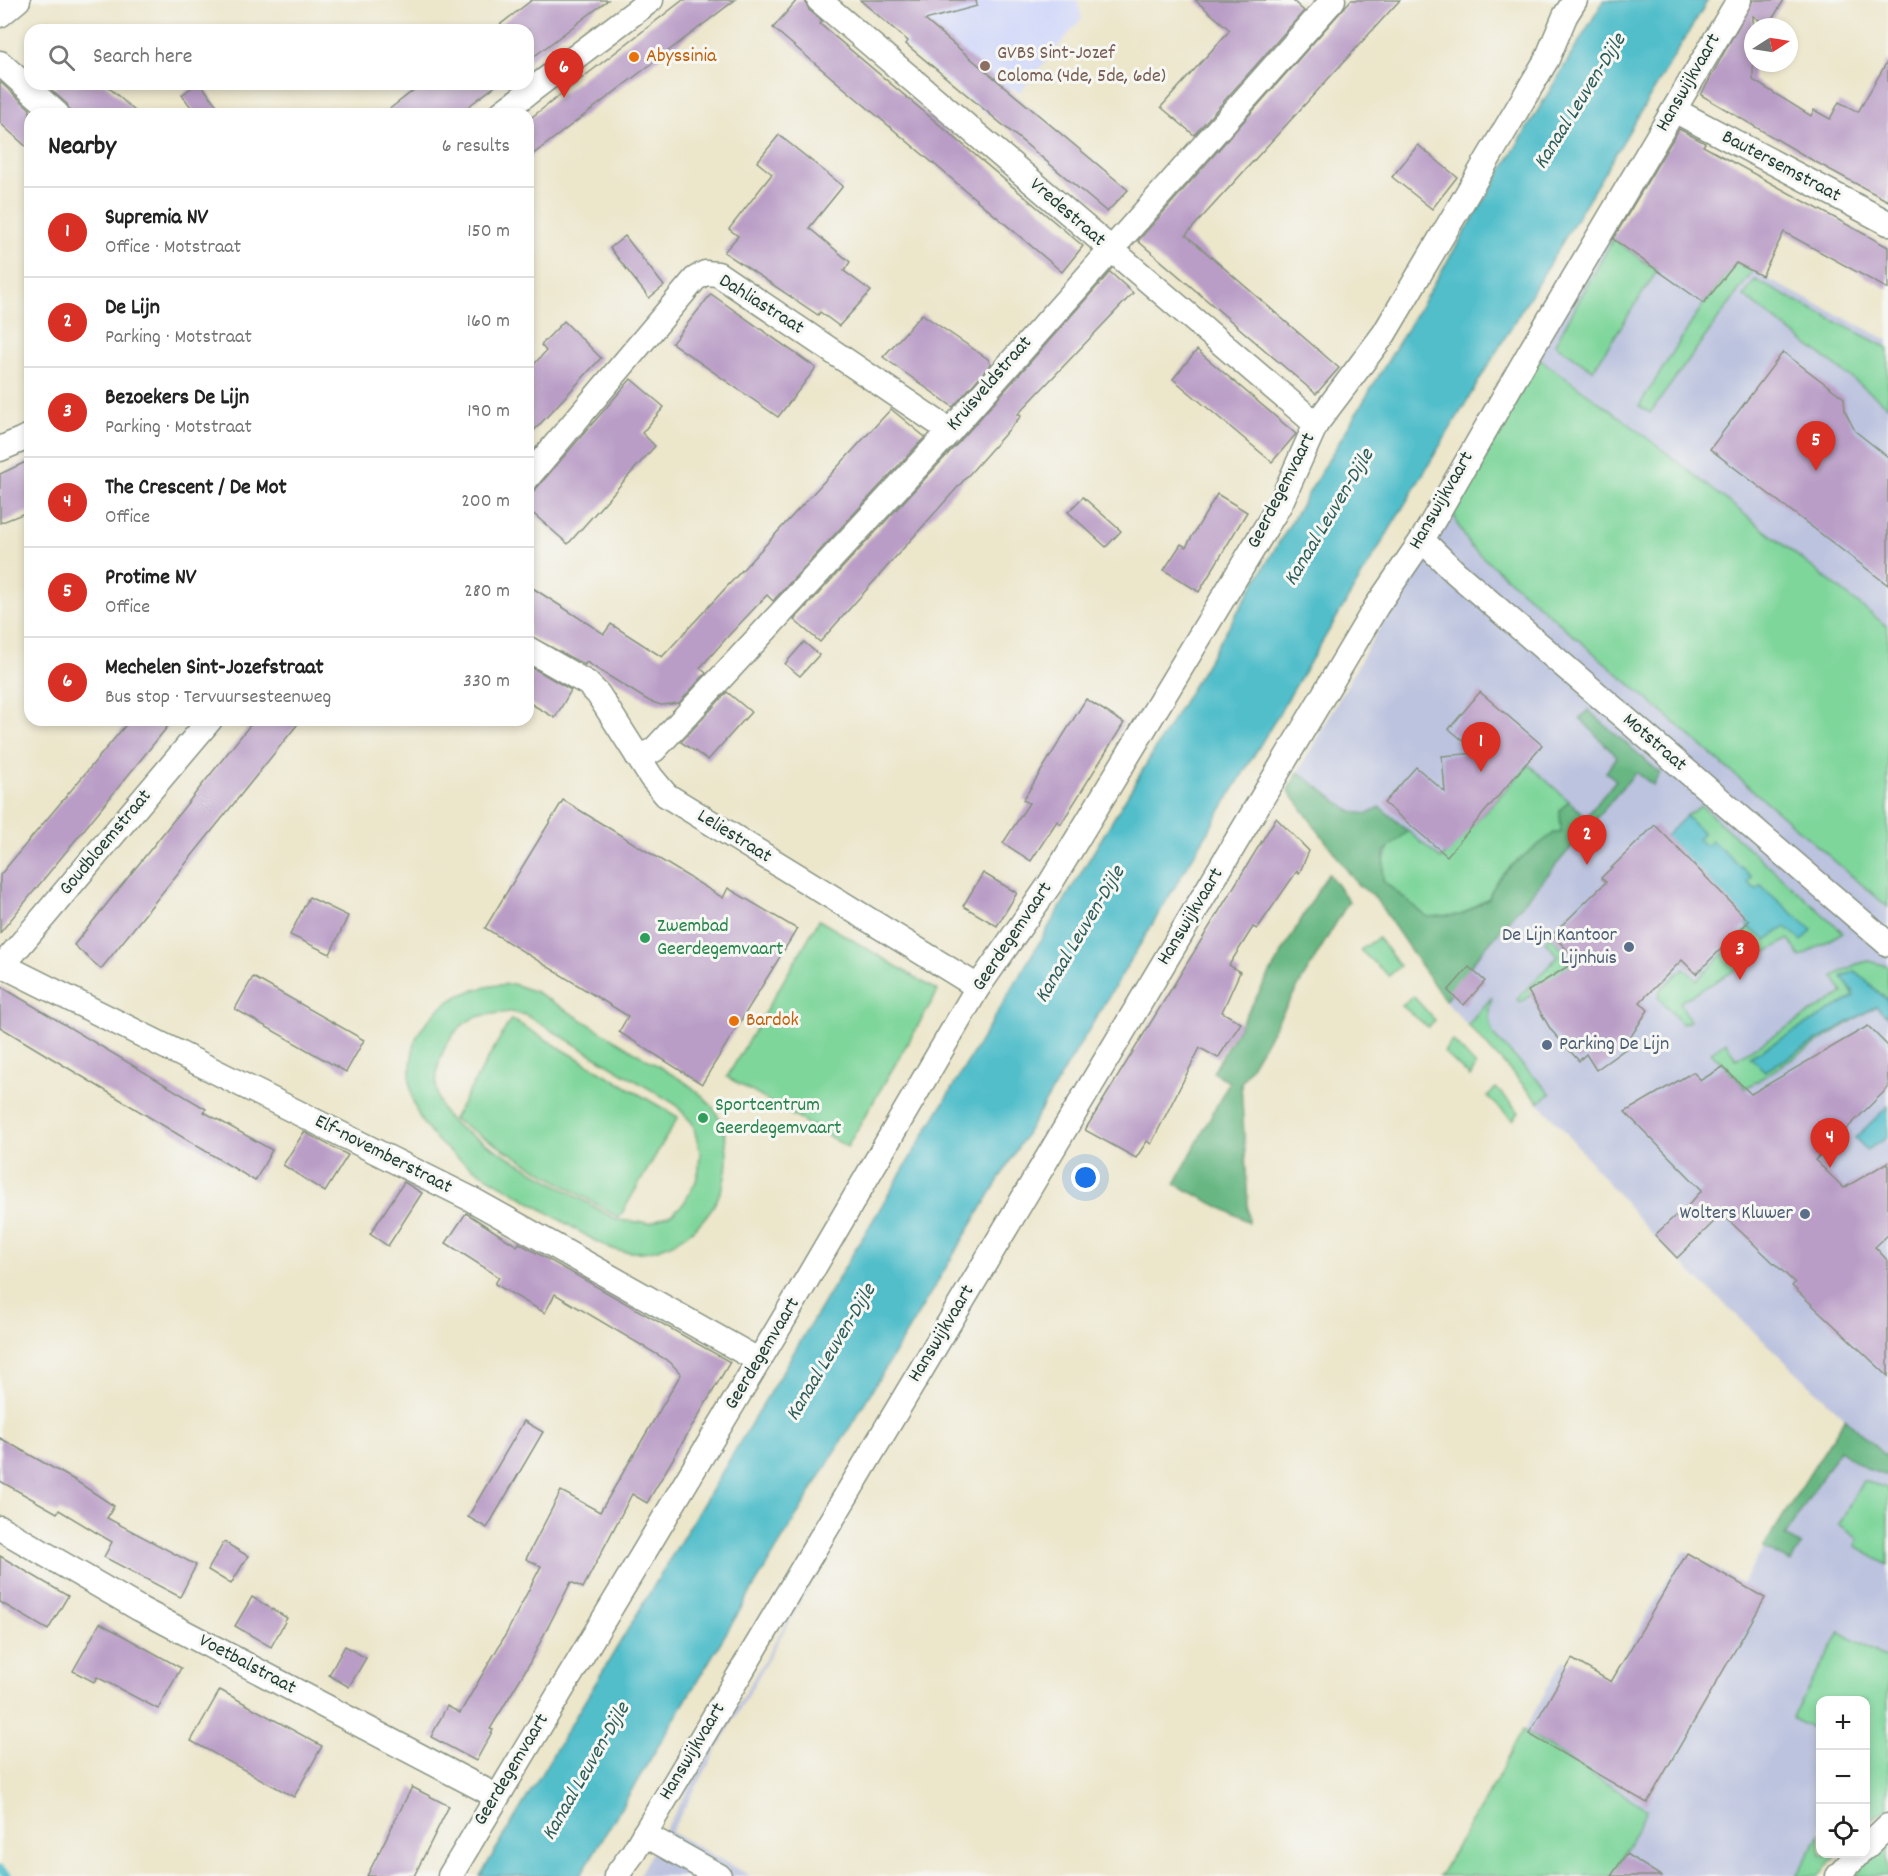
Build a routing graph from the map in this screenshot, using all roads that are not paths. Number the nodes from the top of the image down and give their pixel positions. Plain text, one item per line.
1 (18, 0) edge
2 (819, 0) edge
3 (1333, 0) edge
4 (1575, 0) edge
5 (1739, 0) edge
6 (639, 3) edge
7 (0, 15) edge
8 (0, 63) edge
9 (24, 84) edge
10 (534, 87) edge
11 (30, 90) edge
12 (530, 90) edge
13 (50, 108) edge
14 (508, 108) edge
15 (1674, 110) junction
16 (1888, 223) edge
17 (1109, 249) junction
18 (1316, 424) junction
19 (950, 430) junction
20 (24, 439) edge
21 (0, 449) edge
22 (534, 470) edge
23 (1422, 540) junction
24 (534, 652) edge
25 (205, 726) edge
26 (638, 757) junction
27 (1888, 944) edge
28 (1, 964) edge
29 (978, 987) junction
30 (758, 1360) junction
31 (0, 1528) edge
32 (496, 1796) junction
33 (1888, 1826) edge
34 (644, 1834) junction
35 (1870, 1843) edge
36 (450, 1876) edge
37 (616, 1876) edge
38 (719, 1876) edge

1 - 7 street
2 - 17 street, Vredestraat
3 - 17 street, Kruisveldstraat
4 - 18 street, Geerdegemvaart
5 - 15 street, Hanswijkvaart
6 - 10 street
8 - 9 street
11 - 13 street
12 - 14 street
15 - 16 street, Bautersemstraat
15 - 23 street, Hanswijkvaart
17 - 18 street, Vredestraat
17 - 19 street, Kruisveldstraat
18 - 29 street, Geerdegemvaart
19 - 22 street, Dahliastraat
19 - 26 street, Kruisveldstraat
20 - 21 street
23 - 27 street, Motstraat
23 - 34 street, Hanswijkvaart
24 - 26 street, Leliestraat
25 - 28 street, Goudbloemstraat
26 - 29 street, Leliestraat
28 - 30 street, Elf-novemberstraat
29 - 30 street, Geerdegemvaart
30 - 32 street, Geerdegemvaart
31 - 32 street, Voetbalstraat
32 - 36 street, Geerdegemvaart
33 - 35 street
34 - 37 street, Hanswijkvaart
34 - 38 street

